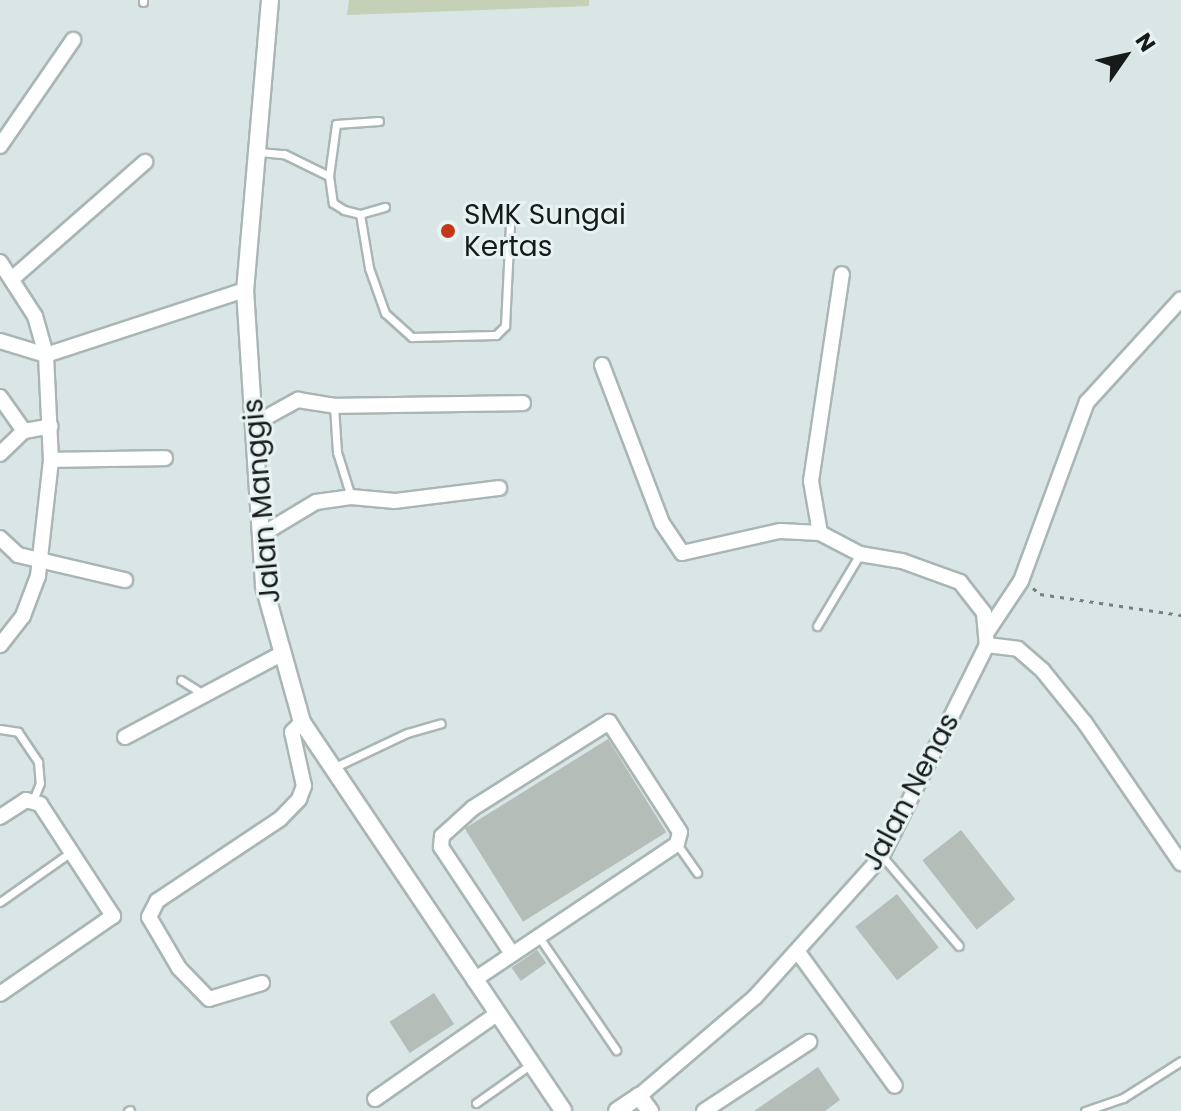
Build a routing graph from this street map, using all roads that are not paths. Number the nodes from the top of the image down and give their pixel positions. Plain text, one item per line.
1 (270, 0) edge
2 (73, 40) dead end
3 (379, 121) dead end
4 (0, 146) edge
5 (257, 152) junction
6 (145, 162) dead end
7 (329, 176) junction
8 (385, 207) dead end
9 (360, 214) junction
10 (510, 223) dead end
11 (0, 262) edge
12 (842, 274) dead end
13 (13, 278) junction
14 (245, 290) junction
15 (1181, 299) edge
16 (0, 341) edge
17 (46, 355) junction
18 (602, 365) dead end
19 (0, 397) edge
20 (523, 403) dead end
21 (334, 406) junction
22 (51, 426) junction
23 (24, 431) junction
24 (254, 436) junction
25 (0, 454) edge
26 (165, 458) dead end
27 (51, 460) junction
28 (499, 488) dead end
29 (351, 497) junction
30 (820, 533) junction
31 (261, 535) junction
32 (0, 538) edge
33 (860, 554) junction
34 (41, 562) junction
35 (125, 580) dead end
36 (817, 626) dead end
37 (987, 638) junction
38 (0, 645) edge
39 (283, 653) junction
40 (181, 680) dead end
41 (200, 692) junction
42 (302, 722) junction
43 (441, 723) dead end
44 (0, 729) edge
45 (125, 737) dead end
46 (333, 768) junction
47 (33, 800) junction
48 (0, 817) edge
49 (677, 844) junction
50 (71, 852) junction
51 (882, 856) junction
52 (1181, 863) edge
53 (697, 873) dead end
54 (0, 902) edge
55 (539, 937) junction
56 (959, 946) dead end
57 (798, 952) junction
58 (512, 954) junction
59 (474, 980) junction
60 (262, 983) dead end
61 (0, 994) edge
62 (497, 1014) junction
63 (809, 1042) dead end
64 (616, 1050) dead end
65 (1181, 1061) edge
66 (531, 1064) junction
67 (895, 1086) dead end
68 (639, 1096) junction
69 (375, 1099) dead end
70 (476, 1103) dead end
71 (563, 1111) edge
72 (617, 1111) edge
73 (650, 1111) edge
74 (704, 1111) edge
75 (1085, 1111) edge

1 - 5 street, Jalan Manggis
2 - 4 street
3 - 7 lane
5 - 7 lane
5 - 14 street, Jalan Manggis
6 - 13 street
7 - 9 lane
8 - 9 lane
9 - 10 lane
11 - 13 street
12 - 30 street
13 - 17 street
14 - 17 street
14 - 24 street, Jalan Manggis
15 - 37 street, Jalan Nenas
16 - 17 street
17 - 22 street
18 - 30 street
19 - 23 street
20 - 21 street
21 - 24 street
21 - 29 lane
22 - 23 street
22 - 27 street
23 - 25 street
24 - 31 street, Jalan Manggis
26 - 27 street
27 - 34 street
28 - 29 street
29 - 31 street
30 - 33 street
31 - 39 street, Jalan Manggis
32 - 34 street
33 - 36 lane
33 - 37 street
34 - 35 street
34 - 38 street
37 - 51 street, Jalan Nenas
37 - 52 street
39 - 41 street
39 - 42 street, Jalan Manggis
40 - 41 lane
41 - 45 street
42 - 46 street, Jalan Manggis
42 - 60 street
43 - 46 lane
44 - 47 lane
46 - 59 street, Jalan Manggis
47 - 48 street
47 - 50 street
49 - 53 lane
49 - 55 street
49 - 58 street
50 - 54 lane
50 - 61 street
51 - 56 lane
51 - 57 street, Jalan Nenas
55 - 58 street
55 - 64 lane
57 - 67 street
57 - 68 street, Jalan Nenas
58 - 59 street
59 - 62 street, Jalan Manggis
62 - 66 street, Jalan Manggis
62 - 69 street
63 - 74 street
65 - 75 lane
66 - 70 lane
66 - 71 street, Jalan Manggis
68 - 72 street, Jalan Nenas
68 - 73 street

